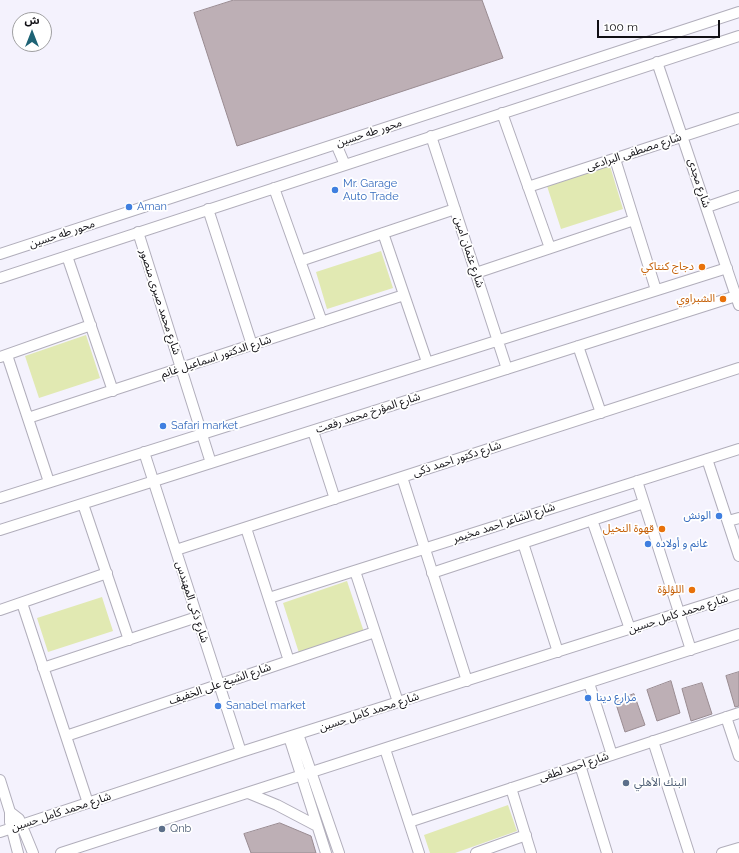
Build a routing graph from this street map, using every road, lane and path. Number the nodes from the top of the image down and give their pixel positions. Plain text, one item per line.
1 (739, 12) edge
2 (739, 36) edge
3 (657, 62) junction
4 (502, 113) junction
5 (739, 118) edge
6 (431, 136) junction
7 (683, 136) junction
8 (336, 144) junction
9 (615, 159) junction
10 (345, 165) junction
11 (528, 187) junction
12 (274, 188) junction
13 (739, 196) edge
14 (706, 207) junction
15 (208, 209) junction
16 (455, 209) junction
17 (634, 220) junction
18 (138, 232) junction
19 (382, 233) junction
20 (550, 248) junction
21 (0, 254) edge
22 (67, 256) junction
23 (300, 261) junction
24 (727, 268) junction
25 (476, 273) junction
26 (0, 278) edge
27 (656, 290) junction
28 (404, 295) junction
29 (738, 300) edge
30 (322, 322) junction
31 (90, 325) junction
32 (497, 340) junction
33 (252, 345) junction
34 (578, 346) junction
35 (4, 356) edge
36 (427, 362) junction
37 (181, 368) junction
38 (739, 368) edge
39 (507, 369) junction
40 (113, 391) junction
41 (601, 413) junction
42 (28, 418) junction
43 (313, 431) junction
44 (202, 434) junction
45 (739, 449) edge
46 (144, 452) junction
47 (707, 459) junction
48 (211, 463) junction
49 (402, 477) junction
50 (153, 481) junction
51 (637, 481) junction
52 (49, 482) junction
53 (0, 498) edge
54 (335, 499) junction
55 (644, 503) junction
56 (83, 504) junction
57 (739, 518) edge
58 (592, 520) junction
59 (728, 521) junction
60 (246, 528) junction
61 (0, 530) edge
62 (523, 543) junction
63 (424, 549) junction
64 (176, 550) junction
65 (739, 556) edge
66 (355, 571) junction
67 (106, 573) junction
68 (432, 573) junction
69 (739, 594) edge
70 (269, 598) junction
71 (22, 603) junction
72 (0, 610) edge
73 (679, 613) junction
74 (197, 617) junction
75 (630, 629) junction
76 (375, 632) junction
77 (739, 634) edge
78 (129, 640) junction
79 (691, 650) junction
80 (558, 652) junction
81 (289, 661) junction
82 (43, 668) junction
83 (467, 680) junction
84 (589, 683) junction
85 (219, 684) junction
86 (398, 702) junction
87 (739, 713) edge
88 (726, 717) junction
89 (66, 736) junction
90 (293, 736) junction
91 (653, 741) junction
92 (385, 749) junction
93 (241, 752) junction
94 (612, 755) junction
95 (739, 756) edge
96 (580, 765) junction
97 (306, 774) junction
98 (0, 780) edge
99 (511, 788) junction
100 (248, 793) junction
101 (88, 803) junction
102 (10, 812) junction
103 (409, 822) junction
104 (22, 825) junction
105 (317, 826) junction
106 (11, 828) junction
107 (0, 832) edge
108 (526, 836) junction
109 (739, 848) edge
110 (18, 853) edge
111 (32, 853) edge
112 (62, 853) edge
113 (326, 853) edge
114 (339, 853) edge
115 (418, 853) edge
116 (476, 853) edge
117 (531, 853) edge
118 (607, 853) edge
119 (689, 853) edge
120 (722, 853) edge

1 - 8 street, محور طه حسين
2 - 3 street, محور طه حسين
3 - 4 street, محور طه حسين
3 - 7 street, شارع مجدى
4 - 6 street, محور طه حسين
4 - 11 street
5 - 7 street, شارع مصطفى البرادعى
6 - 10 street, محور طه حسين
6 - 16 street, شارع عثمان امين
7 - 9 street, شارع مصطفى البرادعى
7 - 14 street, شارع مجدى
8 - 10 street
8 - 21 street, محور طه حسين
9 - 11 street, شارع مصطفى البرادعى
9 - 17 street
10 - 12 street, محور طه حسين
11 - 20 street
12 - 15 street, محور طه حسين
12 - 23 street
13 - 14 street
14 - 24 street, شارع مجدى
15 - 18 street, محور طه حسين
15 - 33 street
16 - 19 street
16 - 25 street, شارع عثمان امين
17 - 20 street
17 - 27 street
18 - 22 street, محور طه حسين
18 - 37 street, شارع محمد صبرى منصور
19 - 23 street
19 - 28 street
20 - 25 street
22 - 26 street, محور طه حسين
22 - 31 street
23 - 30 street
24 - 27 street
24 - 29 street, شارع مجدى
25 - 32 street, شارع عثمان امين
27 - 32 street
28 - 30 street, شارع الدكتور اسماعيل غانم
28 - 36 street
29 - 34 street, شارع المؤرخ محمد رفعت
30 - 33 street, شارع الدكتور اسماعيل غانم
31 - 35 street
31 - 40 street
32 - 36 street
32 - 39 street, شارع عثمان امين
33 - 37 street, شارع الدكتور اسماعيل غانم
34 - 39 street, شارع المؤرخ محمد رفعت
34 - 41 street
35 - 42 street
36 - 44 street
37 - 40 street, شارع الدكتور اسماعيل غانم
37 - 44 street, شارع محمد صبرى منصور
38 - 41 street, شارع دكتور احمد ذكى
39 - 43 street, شارع المؤرخ محمد رفعت
40 - 42 street, شارع الدكتور اسماعيل غانم
41 - 49 street, شارع دكتور احمد ذكى
42 - 52 street
43 - 48 street, شارع المؤرخ محمد رفعت
43 - 54 street
44 - 46 street
44 - 48 street, شارع محمد صبرى منصور
45 - 47 street, شارع الشاعر احمد مخيمر
46 - 50 street, شارع ذكى المهندس
46 - 52 street
47 - 51 street, شارع الشاعر احمد مخيمر
47 - 59 street
48 - 50 street, شارع المؤرخ محمد رفعت
49 - 54 street, شارع دكتور احمد ذكى
49 - 63 street
50 - 56 street, شارع المؤرخ محمد رفعت
50 - 64 street, شارع ذكى المهندس
51 - 55 street
51 - 63 street, شارع الشاعر احمد مخيمر
52 - 53 street
54 - 60 street, شارع دكتور احمد ذكى
55 - 58 street
55 - 73 street
56 - 61 street, شارع المؤرخ محمد رفعت
56 - 67 street
57 - 59 street
58 - 62 street
58 - 75 street
59 - 65 street
60 - 64 street, شارع دكتور احمد ذكى
60 - 70 street
62 - 68 street
62 - 80 street
63 - 66 street, شارع الشاعر احمد مخيمر
63 - 68 street
64 - 74 street, شارع ذكى المهندس
66 - 70 street, شارع الشاعر احمد مخيمر
66 - 76 street
67 - 71 street
67 - 78 street
68 - 83 street
69 - 73 street, شارع محمد كامل حسين
70 - 81 street
71 - 72 street
71 - 82 street
73 - 75 street, شارع محمد كامل حسين
73 - 79 street
74 - 78 street
74 - 85 street, شارع ذكى المهندس
75 - 80 street, شارع محمد كامل حسين
76 - 81 street, شارع الشيخ على الخفيف
76 - 86 street
77 - 79 street
78 - 82 street
79 - 84 street
80 - 83 street, شارع محمد كامل حسين
81 - 85 street, شارع الشيخ على الخفيف
82 - 89 street
83 - 86 street, شارع محمد كامل حسين
84 - 92 street
84 - 94 street
85 - 89 street, شارع الشيخ على الخفيف
85 - 93 street, شارع ذكى المهندس
86 - 90 street, شارع محمد كامل حسين
87 - 88 street, شارع احمد لطفى
88 - 91 street, شارع احمد لطفى
88 - 95 street
89 - 101 street
90 - 93 street, شارع محمد كامل حسين
90 - 97 street
91 - 94 street, شارع احمد لطفى
91 - 119 street
92 - 97 street
92 - 103 street
93 - 101 street, شارع محمد كامل حسين
94 - 96 street, شارع احمد لطفى
96 - 99 street, شارع احمد لطفى
96 - 118 street
97 - 100 street
97 - 105 street
97 - 114 street
98 - 102 street
99 - 103 street, شارع احمد لطفى
99 - 108 street
100 - 105 street
100 - 112 street
101 - 104 street, شارع محمد كامل حسين
102 - 104 street
102 - 106 street
103 - 115 street
104 - 106 street, شارع محمد كامل حسين
104 - 111 street
105 - 113 street
106 - 107 street, شارع محمد كامل حسين
106 - 110 street
108 - 116 street
108 - 117 street
109 - 120 street

